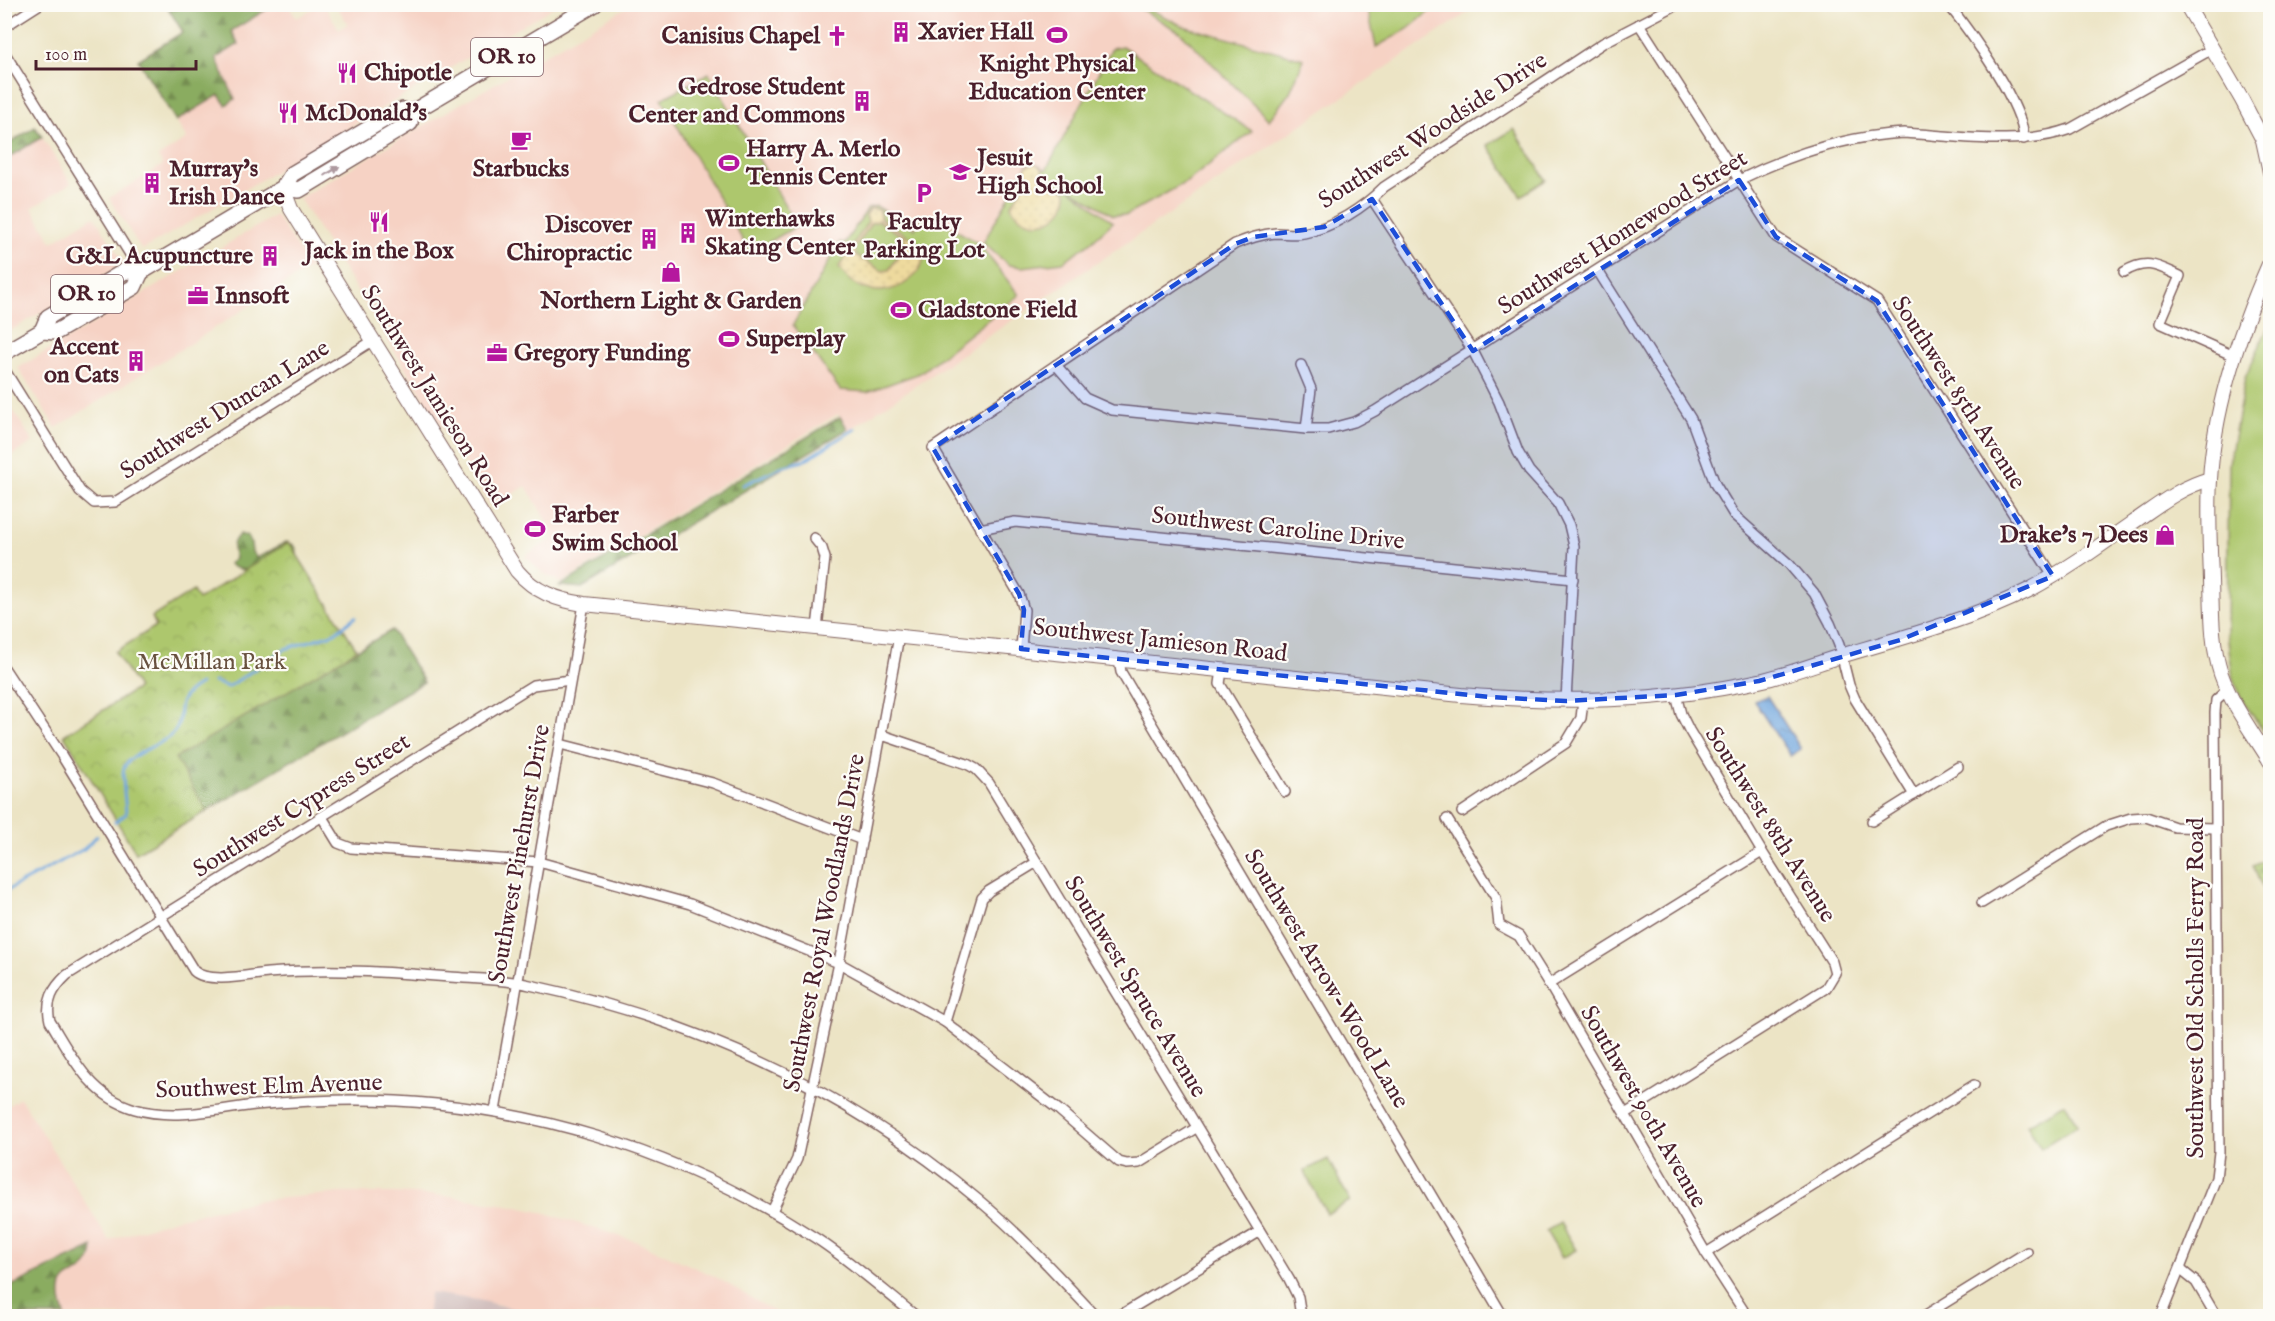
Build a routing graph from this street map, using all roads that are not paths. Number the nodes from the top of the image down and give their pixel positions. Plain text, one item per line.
1 (40, 4) edge
2 (595, 4) edge
3 (1678, 4) edge
4 (1948, 4) edge
5 (2186, 4) edge
6 (1639, 24) junction
7 (4, 27) edge
8 (2212, 48) junction
9 (4, 52) edge
10 (2024, 139) junction
11 (2269, 157) edge
12 (2271, 172) edge
13 (1739, 180) junction
14 (283, 188) junction
15 (1372, 199) junction
16 (2270, 265) edge
17 (1598, 271) junction
18 (141, 272) junction
19 (2124, 272) dead end
20 (374, 340) junction
21 (1473, 351) junction
22 (4, 353) edge
23 (2234, 356) junction
24 (1056, 364) junction
25 (1301, 365) dead end
26 (4, 369) edge
27 (1306, 429) junction
28 (2210, 479) junction
29 (980, 529) junction
30 (814, 538) dead end
31 (2053, 576) junction
32 (1573, 579) junction
33 (584, 604) junction
34 (817, 628) junction
35 (899, 636) junction
36 (1021, 649) junction
37 (1842, 656) junction
38 (1119, 660) junction
39 (4, 668) edge
40 (1222, 670) junction
41 (570, 680) junction
42 (2227, 690) junction
43 (1676, 695) junction
44 (1583, 700) junction
45 (1566, 701) junction
46 (882, 735) junction
47 (560, 744) junction
48 (2271, 761) edge
49 (1958, 767) dead end
50 (1285, 792) dead end
51 (1914, 795) junction
52 (1462, 812) dead end
53 (322, 817) junction
54 (1447, 819) dead end
55 (1872, 821) dead end
56 (2215, 828) junction
57 (862, 840) junction
58 (1762, 852) junction
59 (539, 862) junction
60 (1037, 862) junction
61 (1982, 903) dead end
62 (161, 917) junction
63 (839, 963) junction
64 (61, 981) joint
65 (517, 982) junction
66 (1549, 984) junction
67 (945, 1022) junction
68 (1974, 1085) dead end
69 (813, 1086) junction
70 (495, 1111) junction
71 (1625, 1114) junction
72 (1196, 1128) junction
73 (772, 1211) junction
74 (1259, 1232) junction
75 (2027, 1252) dead end
76 (1706, 1253) junction
77 (2181, 1270) junction
78 (916, 1317) edge
79 (1096, 1317) edge
80 (1119, 1317) edge
81 (1301, 1317) edge
82 (1503, 1317) edge
83 (1747, 1317) edge
84 (1924, 1317) edge
85 (2161, 1317) edge
86 (2216, 1317) edge

1 - 7 street
2 - 14 main road, OR 10
3 - 6 street, Southwest Woodside Drive
4 - 10 street
5 - 8 street
6 - 13 street, Southwest 85th Avenue
6 - 15 street, Southwest Woodside Drive
8 - 10 street, Southwest Homewood Street
8 - 11 street
9 - 18 street
10 - 13 street, Southwest Homewood Street
11 - 12 street
13 - 17 street, Southwest Homewood Street
13 - 31 street, Southwest 85th Avenue
14 - 18 main road, OR 10
14 - 20 street, Southwest Jamieson Road
15 - 21 street
15 - 24 street, Southwest Woodside Drive
16 - 23 street
17 - 21 street, Southwest Homewood Street
17 - 37 street
18 - 22 main road, OR 10
19 - 23 street
20 - 26 street, Southwest Duncan Lane
20 - 33 street, Southwest Jamieson Road
21 - 27 street, Southwest Homewood Street
21 - 32 street
23 - 28 street
24 - 27 street, Southwest Homewood Street
24 - 29 street, Southwest Woodside Drive
25 - 27 street
28 - 31 street, Southwest Jamieson Road
28 - 42 street
29 - 32 street, Southwest Caroline Drive
29 - 36 street
30 - 34 street
31 - 37 street, Southwest Jamieson Road
32 - 45 street
33 - 34 street, Southwest Jamieson Road
33 - 41 street, Southwest Pinehurst Drive
34 - 35 street, Southwest Jamieson Road
35 - 36 street, Southwest Jamieson Road
35 - 46 street, Southwest Royal Woodlands Drive
36 - 38 street, Southwest Jamieson Road
37 - 43 street, Southwest Jamieson Road
37 - 51 street
38 - 40 street, Southwest Jamieson Road
38 - 82 street, Southwest Arrow-Wood Lane
39 - 62 street
40 - 45 street, Southwest Jamieson Road
40 - 50 street
41 - 47 street, Southwest Pinehurst Drive
41 - 53 street, Southwest Cypress Street
42 - 48 street
42 - 56 street, Southwest Old Scholls Ferry Road
43 - 44 street, Southwest Jamieson Road
43 - 58 street, Southwest 88th Avenue
44 - 45 street, Southwest Jamieson Road
44 - 52 street
46 - 57 street, Southwest Royal Woodlands Drive
46 - 60 street, Southwest Spruce Avenue
47 - 57 street
47 - 59 street, Southwest Pinehurst Drive
49 - 51 street
51 - 55 street
53 - 59 street
53 - 62 street, Southwest Cypress Street
54 - 66 street, Southwest 90th Avenue
56 - 61 street
56 - 77 street, Southwest Old Scholls Ferry Road
57 - 63 street, Southwest Royal Woodlands Drive
58 - 66 street
58 - 71 street, Southwest 88th Avenue
59 - 63 street
59 - 65 street, Southwest Pinehurst Drive
60 - 67 street
60 - 72 street, Southwest Spruce Avenue
62 - 64 street, Southwest Cypress Street
62 - 65 street
63 - 67 street
63 - 69 street, Southwest Royal Woodlands Drive
64 - 70 street, Southwest Elm Avenue
65 - 69 street
65 - 70 street, Southwest Pinehurst Drive
66 - 71 street, Southwest 90th Avenue
67 - 72 street
68 - 76 street
69 - 73 street, Southwest Royal Woodlands Drive
69 - 79 street
70 - 73 street, Southwest Elm Avenue
71 - 76 street, Southwest 90th Avenue
72 - 74 street, Southwest Spruce Avenue
73 - 78 street, Southwest Elm Avenue
74 - 80 street
74 - 81 street, Southwest Spruce Avenue
75 - 84 street
76 - 83 street, Southwest 90th Avenue
77 - 85 street, Southwest Old Scholls Ferry Road
77 - 86 street

